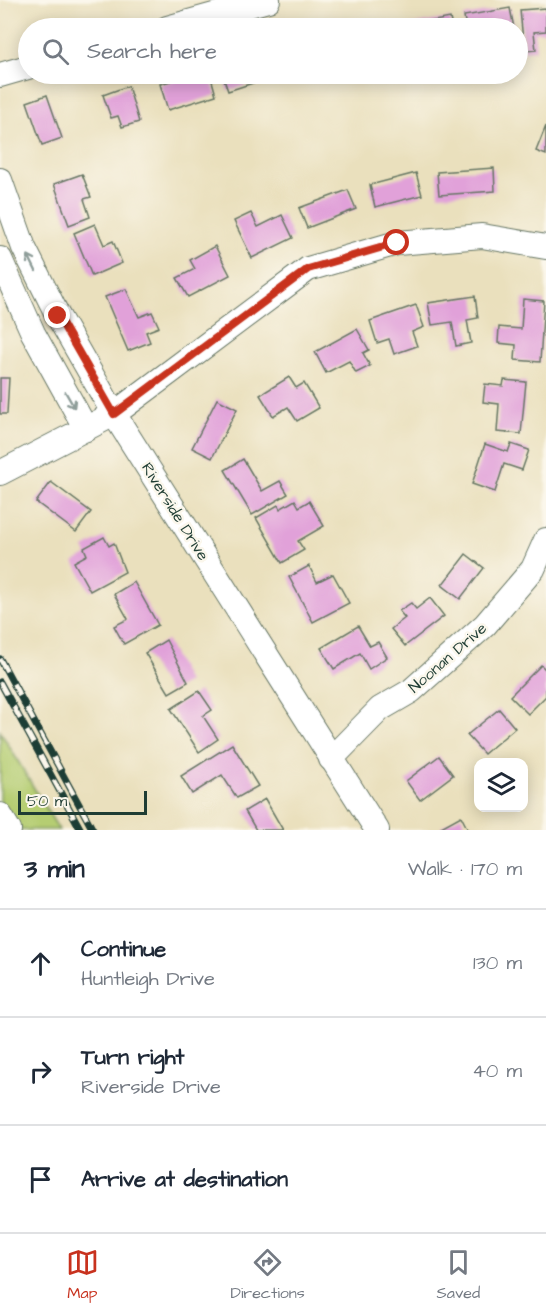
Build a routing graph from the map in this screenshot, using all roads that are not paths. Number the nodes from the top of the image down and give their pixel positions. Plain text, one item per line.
1 (268, 0) edge
2 (202, 18) edge
3 (18, 70) edge
4 (0, 75) edge
5 (0, 180) edge
6 (546, 247) edge
7 (0, 259) edge
8 (114, 414) junction
9 (86, 429) junction
10 (0, 473) edge
11 (546, 540) edge
12 (331, 759) junction
13 (0, 815) edge
14 (9, 830) edge
15 (376, 830) edge

1 - 2 street
3 - 4 street
8 -> 5 street, Riverside Drive
6 - 8 street
7 -> 9 street
8 - 9 street
8 - 12 street, Riverside Drive
9 - 10 street
11 - 12 street, Noonan Drive
12 - 15 street, Riverside Drive
13 - 14 street

